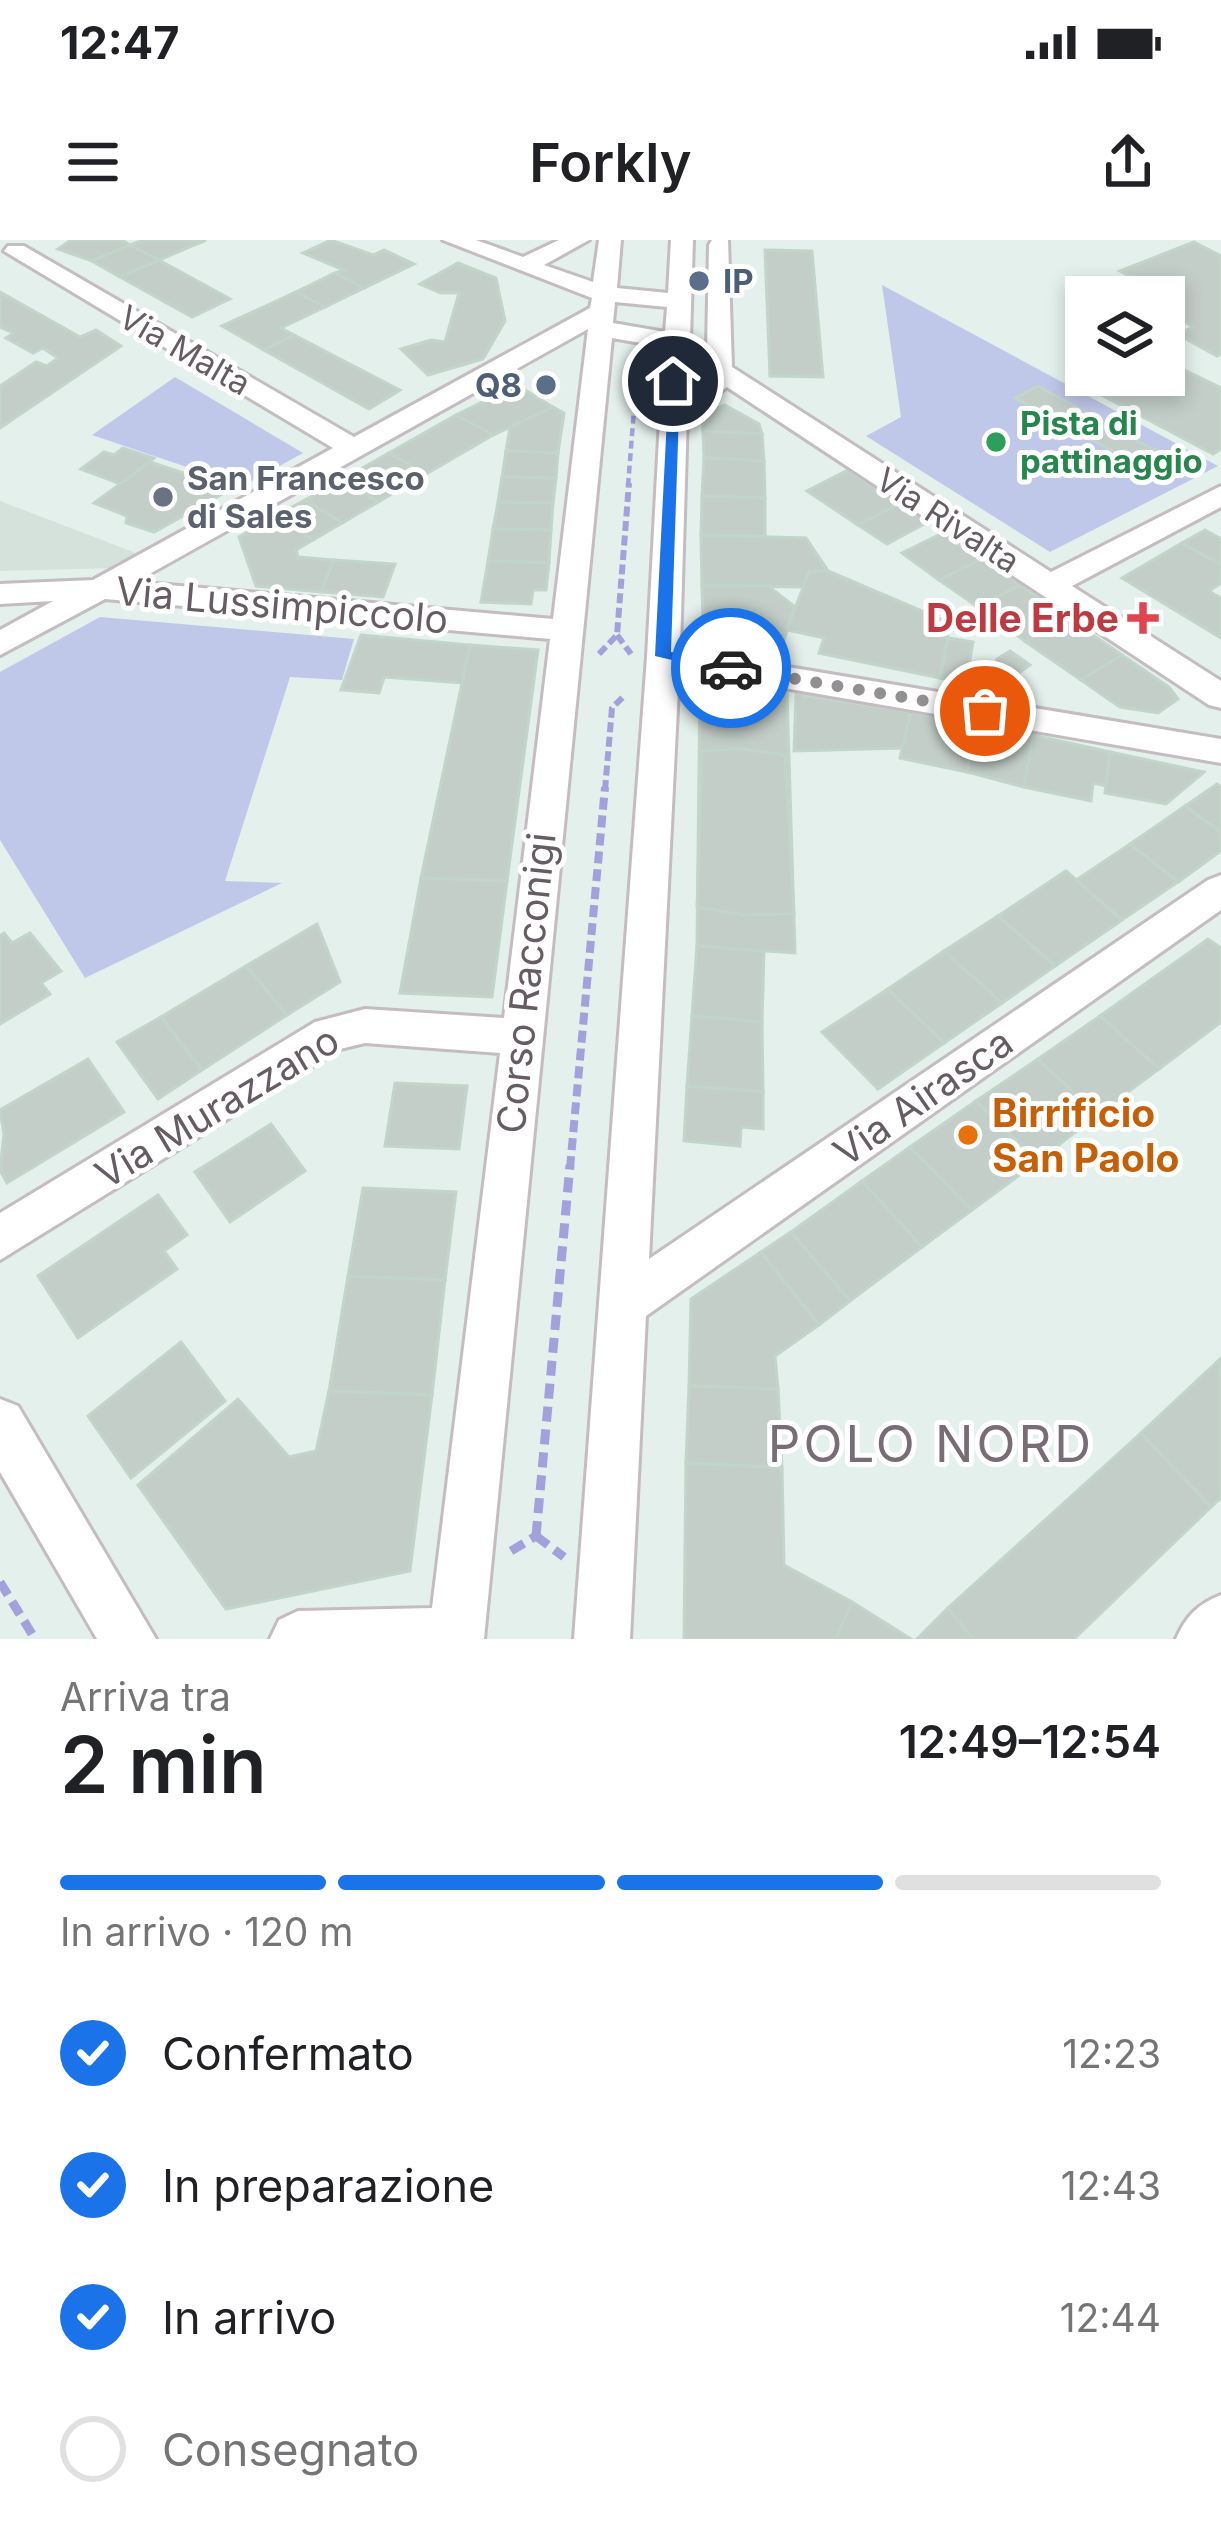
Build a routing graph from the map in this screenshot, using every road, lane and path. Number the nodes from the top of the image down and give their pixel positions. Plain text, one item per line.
1 (454, 240) edge
2 (578, 240) edge
3 (610, 240) edge
4 (682, 240) edge
5 (720, 242) edge
6 (17, 251) edge
7 (681, 266) junction
8 (531, 269) junction
9 (678, 301) junction
10 (601, 311) junction
11 (536, 324) junction
12 (640, 337) junction
13 (676, 342) junction
14 (721, 373) junction
15 (671, 413) junction
16 (354, 449) junction
17 (1221, 495) edge
18 (1050, 585) junction
19 (100, 589) junction
20 (0, 594) edge
21 (564, 630) junction
22 (617, 635) dead end
23 (0, 644) edge
24 (663, 656) junction
25 (1221, 697) edge
26 (612, 708) dead end
27 (1221, 751) edge
28 (1221, 890) edge
29 (520, 1036) junction
30 (0, 1238) edge
31 (625, 1303) junction
32 (0, 1424) edge
33 (536, 1536) dead end
34 (0, 1582) edge
35 (1221, 1622) edge
36 (456, 1638) edge
37 (35, 1639) edge
38 (128, 1639) edge
39 (298, 1639) edge
40 (602, 1639) edge
41 (1204, 1639) edge

1 - 8 street
2 - 8 street
3 - 10 street, Corso Racconigi
4 - 7 street
5 - 7 street
5 - 14 street
6 - 16 street, Via Malta
7 - 9 street
8 - 10 street
8 - 11 street
9 - 10 street
9 - 13 street
10 - 11 street
10 - 12 street
10 - 21 street, Corso Racconigi
11 - 16 street
12 - 13 street
12 - 22 path
13 - 14 street, Via Rivalta
13 - 15 street
14 - 15 street
14 - 18 street, Via Rivalta
15 - 24 street
16 - 19 street
17 - 18 street
18 - 25 street, Via Rivalta
19 - 20 street, Via Lussimpiccolo
19 - 21 street, Via Lussimpiccolo
19 - 23 street
21 - 29 street, Corso Racconigi
24 - 27 street
24 - 31 street
26 - 33 path
28 - 31 street, Via Airasca
29 - 30 street, Via Murazzano
29 - 36 street, Corso Racconigi
31 - 40 street
32 - 38 street
34 - 37 path
35 - 41 street
36 - 39 street

